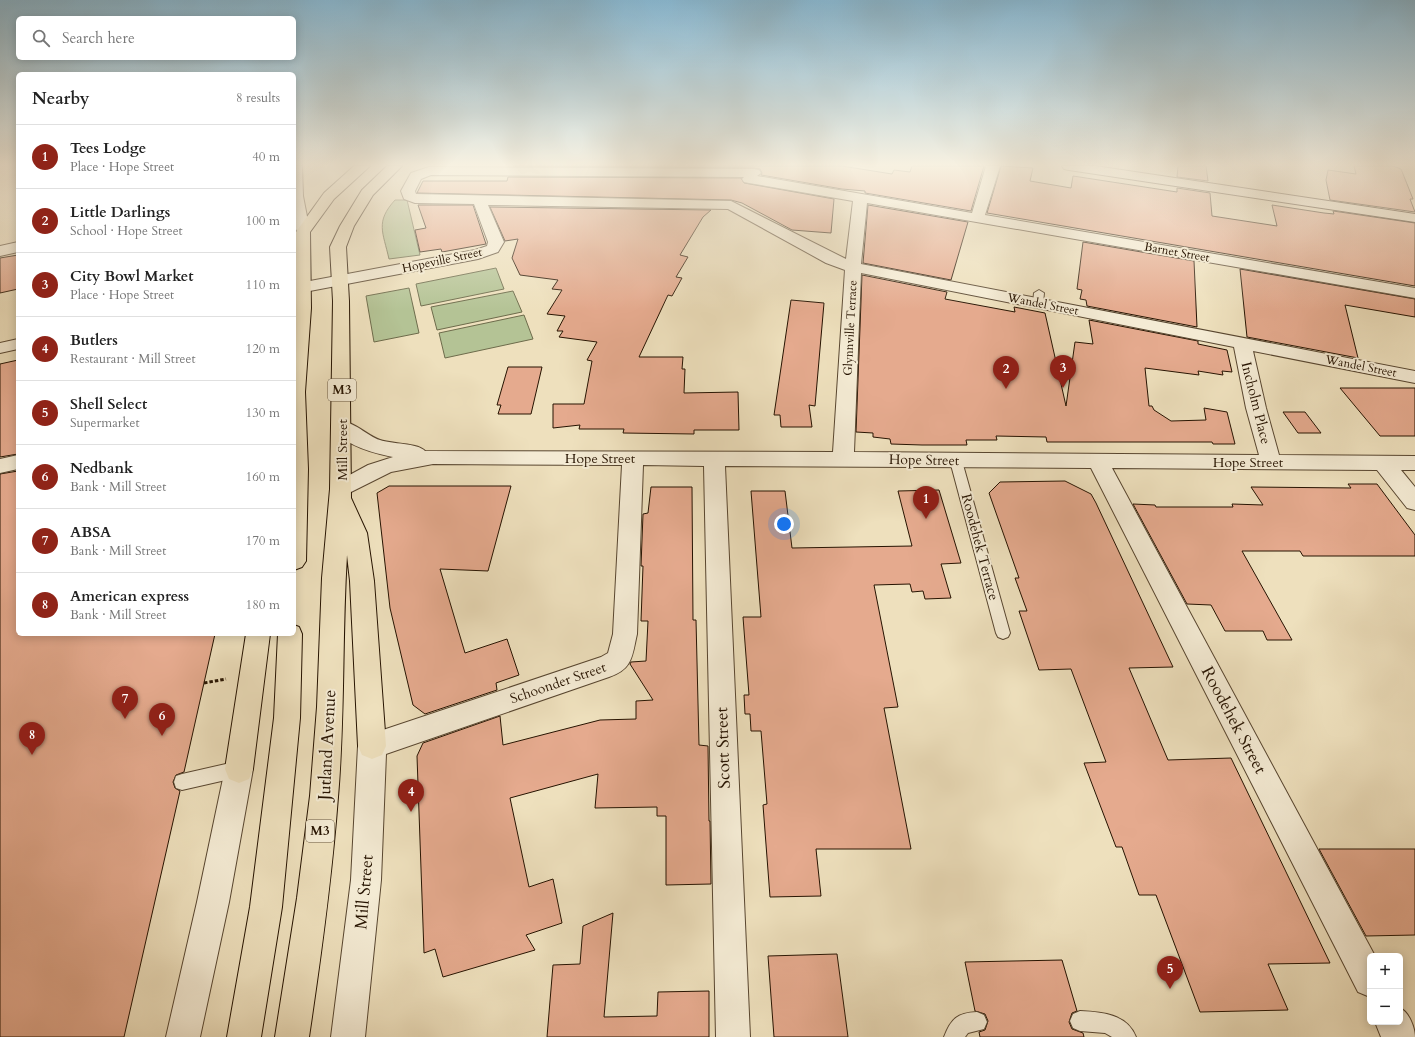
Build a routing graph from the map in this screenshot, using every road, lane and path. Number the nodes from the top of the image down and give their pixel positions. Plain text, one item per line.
1 (299, 214) edge
2 (315, 214) edge
3 (353, 214) edge
4 (485, 214) edge
5 (747, 214) edge
6 (858, 214) edge
7 (951, 214) edge
8 (978, 214) edge
9 (1391, 214) edge
10 (1415, 218) edge
11 (977, 219) junction
12 (303, 232) junction
13 (16, 247) edge
14 (0, 251) edge
15 (853, 267) junction
16 (340, 280) junction
17 (299, 288) edge
18 (1415, 293) edge
19 (1242, 343) junction
20 (16, 344) edge
21 (0, 348) edge
22 (296, 366) edge
23 (1415, 377) edge
24 (342, 427) junction
25 (296, 436) edge
26 (433, 457) junction
27 (633, 458) junction
28 (714, 459) junction
29 (843, 459) junction
30 (956, 461) junction
31 (1098, 461) junction
32 (16, 462) edge
33 (1272, 462) junction
34 (1383, 463) junction
35 (1415, 463) edge
36 (0, 466) edge
37 (341, 494) junction
38 (1415, 502) edge
39 (296, 514) edge
40 (1003, 633) dead end
41 (258, 636) edge
42 (290, 636) edge
43 (372, 746) junction
44 (239, 769) junction
45 (182, 782) dead end
46 (1367, 974) edge
47 (1080, 1021) dead end
48 (977, 1022) dead end
49 (1394, 1025) edge
50 (183, 1037) edge
51 (244, 1037) edge
52 (292, 1037) edge
53 (348, 1037) edge
54 (733, 1037) edge
55 (954, 1037) edge
56 (1126, 1037) edge
57 (1400, 1037) edge

1 - 12 street
2 - 12 main road
3 - 16 main road, M3
4 - 16 street, Hopeville Street
5 - 15 street, Wandel Street
6 - 15 street, Glynnville Terrace
7 - 11 street, Barnet Street
8 - 11 street
9 - 10 street
11 - 18 street, Barnet Street
12 - 17 main road
13 - 14 street
15 - 19 street, Wandel Street
15 - 29 street, Glynnville Terrace
16 - 17 street
16 - 24 main road, Mill Street / M3
17 - 22 main road
19 - 23 street, Wandel Street
19 - 33 street, Incholm Place
20 - 21 street
24 - 26 street, Hope Street
24 - 37 main road, Mill Street / M3
25 - 39 main road
26 - 27 street, Hope Street
26 - 37 street, Hope Street
27 - 28 street, Hope Street
27 - 43 street, Schoonder Street
28 - 29 street, Hope Street
28 - 54 street, Scott Street
29 - 30 street, Hope Street
30 - 31 street, Hope Street
30 - 40 lane, Roodehek Terrace
31 - 33 street, Hope Street
31 - 46 street, Roodehek Street
32 - 36 street
33 - 34 street, Hope Street
34 - 35 street, Hope Street
34 - 38 street
37 - 43 main road
37 - 52 main road, Jutland Avenue / M3
41 - 44 main road
42 - 51 main road
43 - 53 street, Mill Street
44 - 45 lane
44 - 50 street
47 - 56 lane
48 - 55 lane
49 - 57 street

